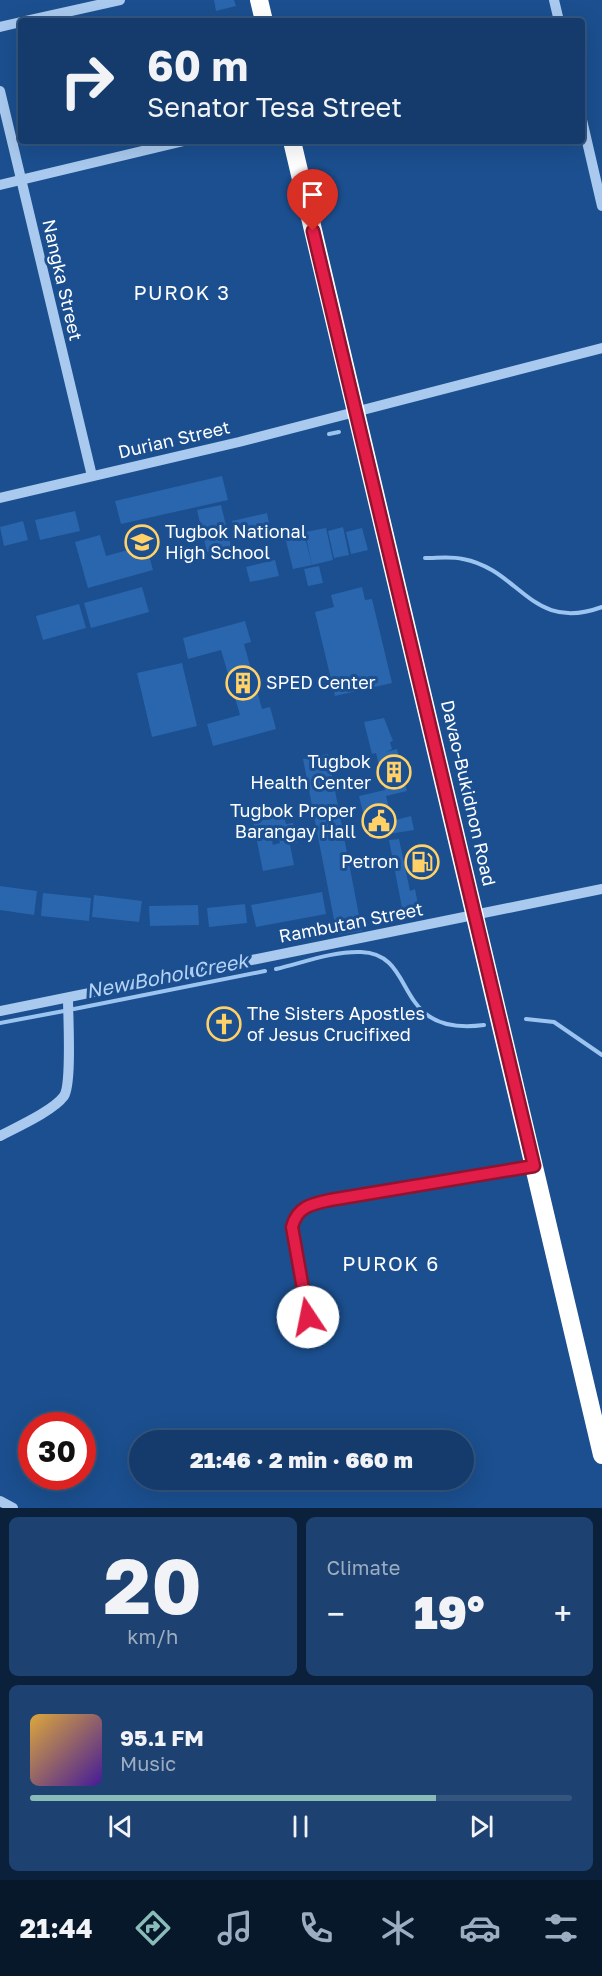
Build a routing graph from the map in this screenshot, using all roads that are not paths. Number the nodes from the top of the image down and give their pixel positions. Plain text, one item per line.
1 (120, 0) edge
2 (260, 0) edge
3 (554, 0) edge
4 (39, 18) edge
5 (263, 18) edge
6 (558, 18) edge
7 (18, 23) edge
8 (0, 27) edge
9 (0, 91) edge
10 (585, 133) edge
11 (171, 144) edge
12 (293, 144) edge
13 (21, 180) junction
14 (0, 185) edge
15 (602, 206) edge
16 (602, 348) edge
17 (355, 411) junction
18 (92, 476) junction
19 (0, 498) edge
20 (602, 889) edge
21 (475, 915) junction
22 (68, 998) junction
23 (0, 1011) edge
24 (0, 1136) edge
25 (534, 1166) junction
26 (308, 1317) dead end
27 (602, 1455) edge
28 (0, 1501) edge
29 (13, 1508) edge

1 - 4 street
2 - 5 highway
3 - 6 street
7 - 8 street
9 - 13 street, Nangka Street
10 - 15 street
11 - 13 street
12 - 17 highway, Davao-Bukidnon Road
13 - 14 street
13 - 18 street, Nangka Street
16 - 17 street, Durian Street
17 - 18 street, Durian Street
17 - 21 highway, Davao-Bukidnon Road
18 - 19 street, Durian Street
20 - 21 street, Rambutan Street
21 - 22 street, Rambutan Street
21 - 25 highway, Davao-Bukidnon Road
22 - 23 street, Rambutan Street
22 - 24 street
25 - 26 street
25 - 27 highway, Davao-Bukidnon Road
28 - 29 street

